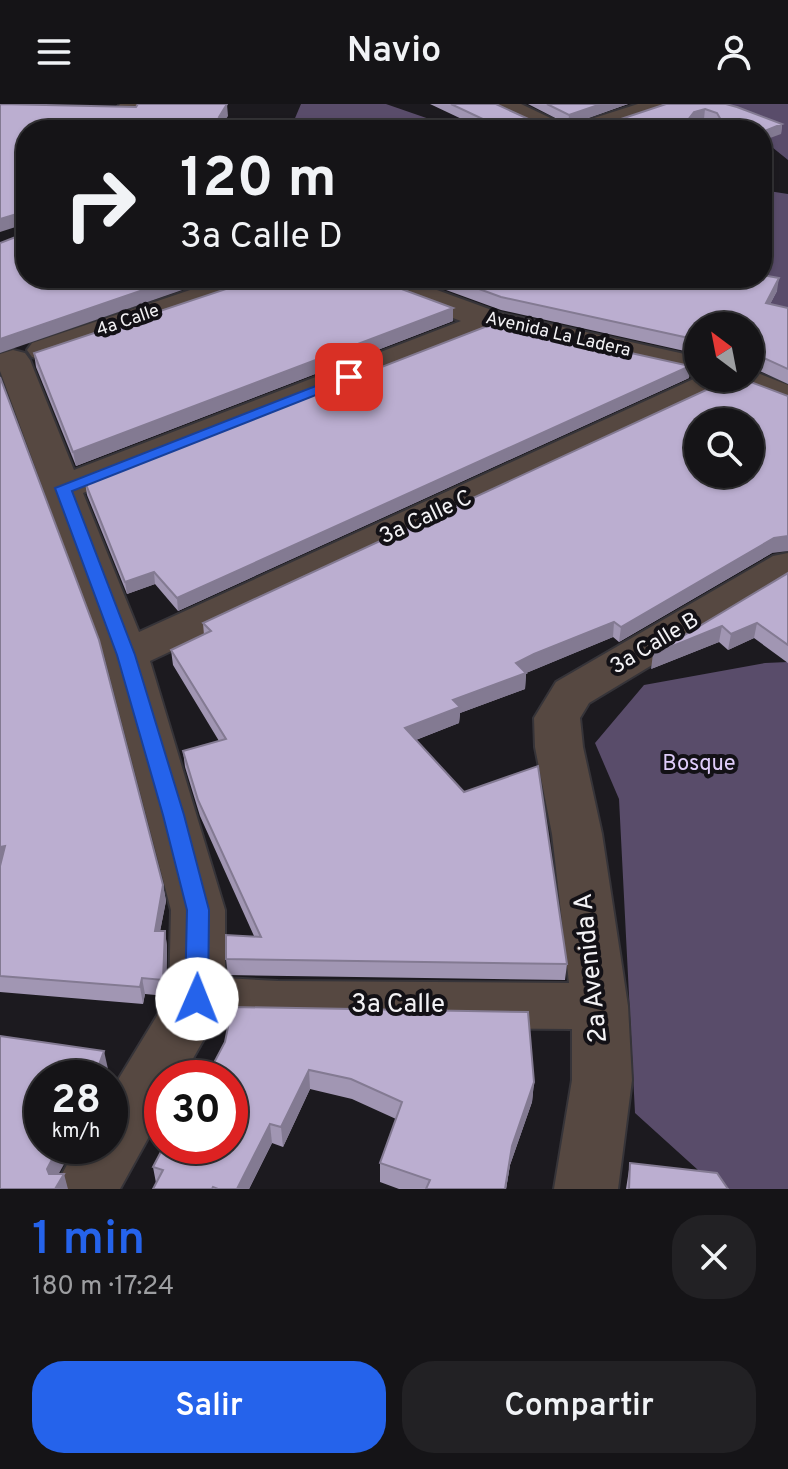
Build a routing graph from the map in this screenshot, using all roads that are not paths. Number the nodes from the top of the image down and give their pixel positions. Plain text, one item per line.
1 (501, 104) edge
2 (131, 107) edge
3 (654, 107) edge
4 (97, 108) edge
5 (535, 120) edge
6 (613, 120) edge
7 (227, 288) edge
8 (402, 288) edge
9 (491, 321) junction
10 (6, 363) edge
11 (684, 364) edge
12 (764, 388) edge
13 (694, 392) edge
14 (788, 398) edge
15 (63, 488) junction
16 (788, 565) edge
17 (126, 655) junction
18 (559, 747) joint
19 (197, 999) junction
20 (600, 1006) junction
21 (86, 1189) edge
22 (586, 1189) edge

1 - 5 street
2 - 4 street
3 - 6 street
7 - 10 street, 4a Calle
8 - 9 street, Avenida La Ladera
9 - 11 street, Avenida La Ladera
9 - 15 street
10 - 15 street
12 - 14 street
13 - 17 street, 3a Calle C
15 - 17 street
16 - 18 street, 3a Calle B
17 - 19 street
18 - 20 street, 2a Avenida A
19 - 20 street, 3a Calle
19 - 21 street
20 - 22 street, 2a Avenida A

